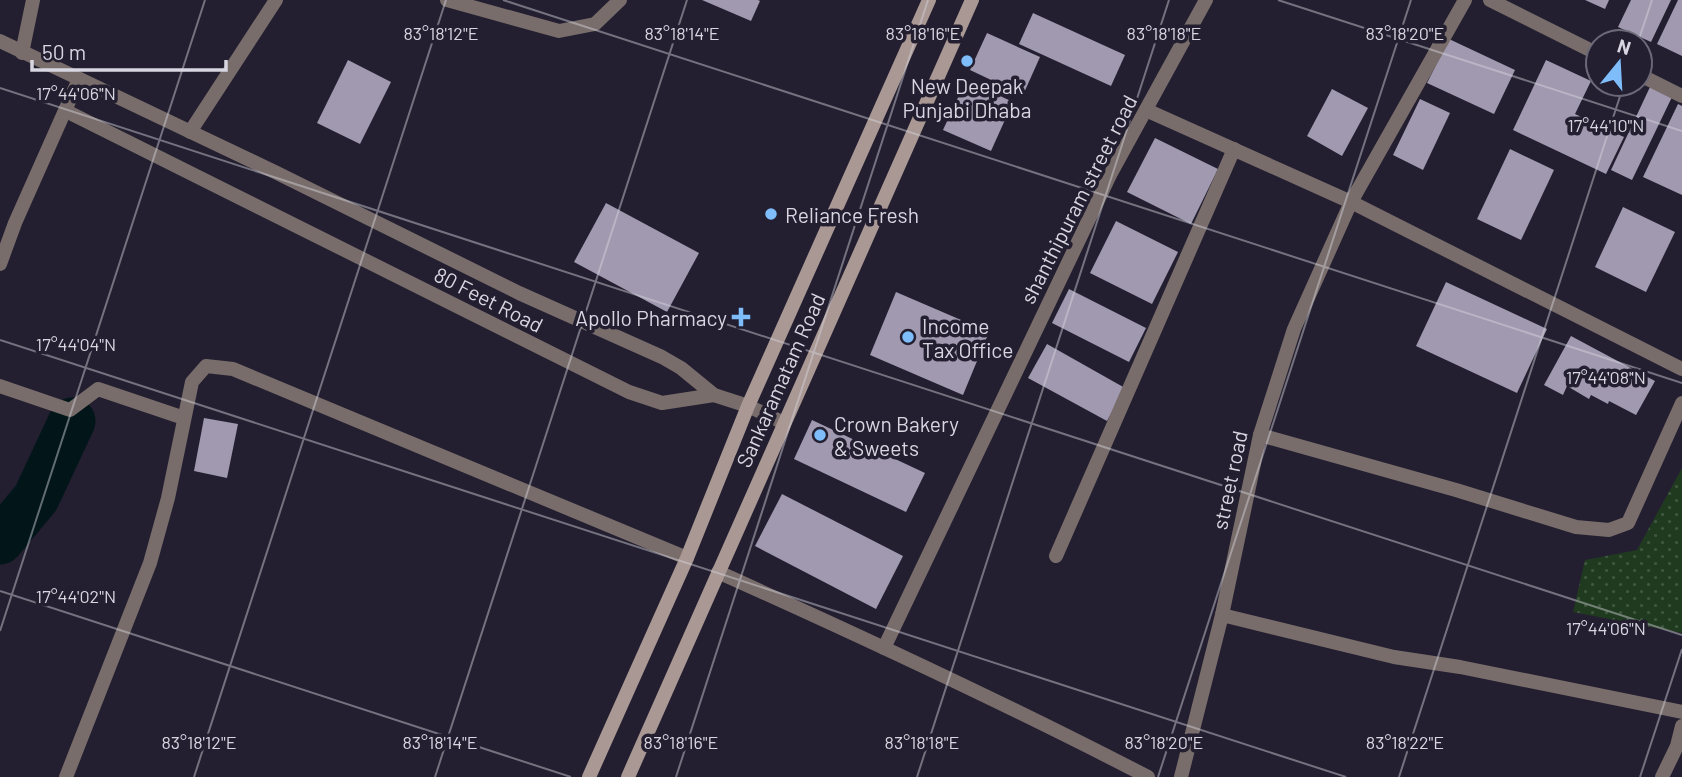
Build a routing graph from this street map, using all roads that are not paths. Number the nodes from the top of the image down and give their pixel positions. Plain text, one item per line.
1 (33, 0) edge
2 (276, 0) edge
3 (447, 0) edge
4 (620, 0) edge
5 (929, 0) edge
6 (972, 0) edge
7 (1206, 0) edge
8 (1465, 0) edge
9 (1490, 0) edge
10 (0, 41) edge
11 (1584, 47) edge
12 (22, 53) junction
13 (79, 79) junction
14 (1654, 82) edge
15 (1682, 96) edge
16 (1146, 110) junction
17 (66, 111) junction
18 (190, 132) junction
19 (1234, 149) junction
20 (1351, 202) junction
21 (0, 264) edge
22 (1682, 369) edge
23 (0, 386) edge
24 (715, 394) junction
25 (1682, 402) edge
26 (748, 406) junction
27 (184, 418) junction
28 (784, 423) junction
29 (1259, 435) junction
30 (1056, 556) dead end
31 (687, 558) junction
32 (718, 572) junction
33 (1222, 615) junction
34 (884, 648) junction
35 (1682, 712) edge
36 (1682, 726) edge
37 (66, 777) edge
38 (589, 777) edge
39 (628, 777) edge
40 (1148, 777) edge
41 (1181, 777) edge
42 (1662, 777) edge

1 - 12 street
2 - 18 street
3 - 4 street
5 - 26 main road, Sankaramatam Road
6 - 28 main road, Sankaramatam Road
7 - 16 street, shanthipuram street road
8 - 20 street, street road
9 - 11 street
10 - 12 street, 80 Feet Road
12 - 13 street, 80 Feet Road
13 - 17 street
13 - 18 street, 80 Feet Road
14 - 15 street
16 - 19 street
16 - 34 street, shanthipuram street road
17 - 21 street
17 - 24 street, 80 Feet Road
18 - 24 street, 80 Feet Road
19 - 20 street
19 - 30 street
20 - 22 street
20 - 29 street, street road
23 - 27 street
24 - 26 street
25 - 29 street
26 - 28 street
26 - 31 main road, Sankaramatam Road
27 - 31 street
27 - 37 street
28 - 32 main road, Sankaramatam Road
29 - 33 street, street road
31 - 38 main road, Sankaramatam Road
32 - 34 street
32 - 39 main road, Sankaramatam Road
33 - 35 street
33 - 41 street, street road
34 - 40 street
36 - 42 street

